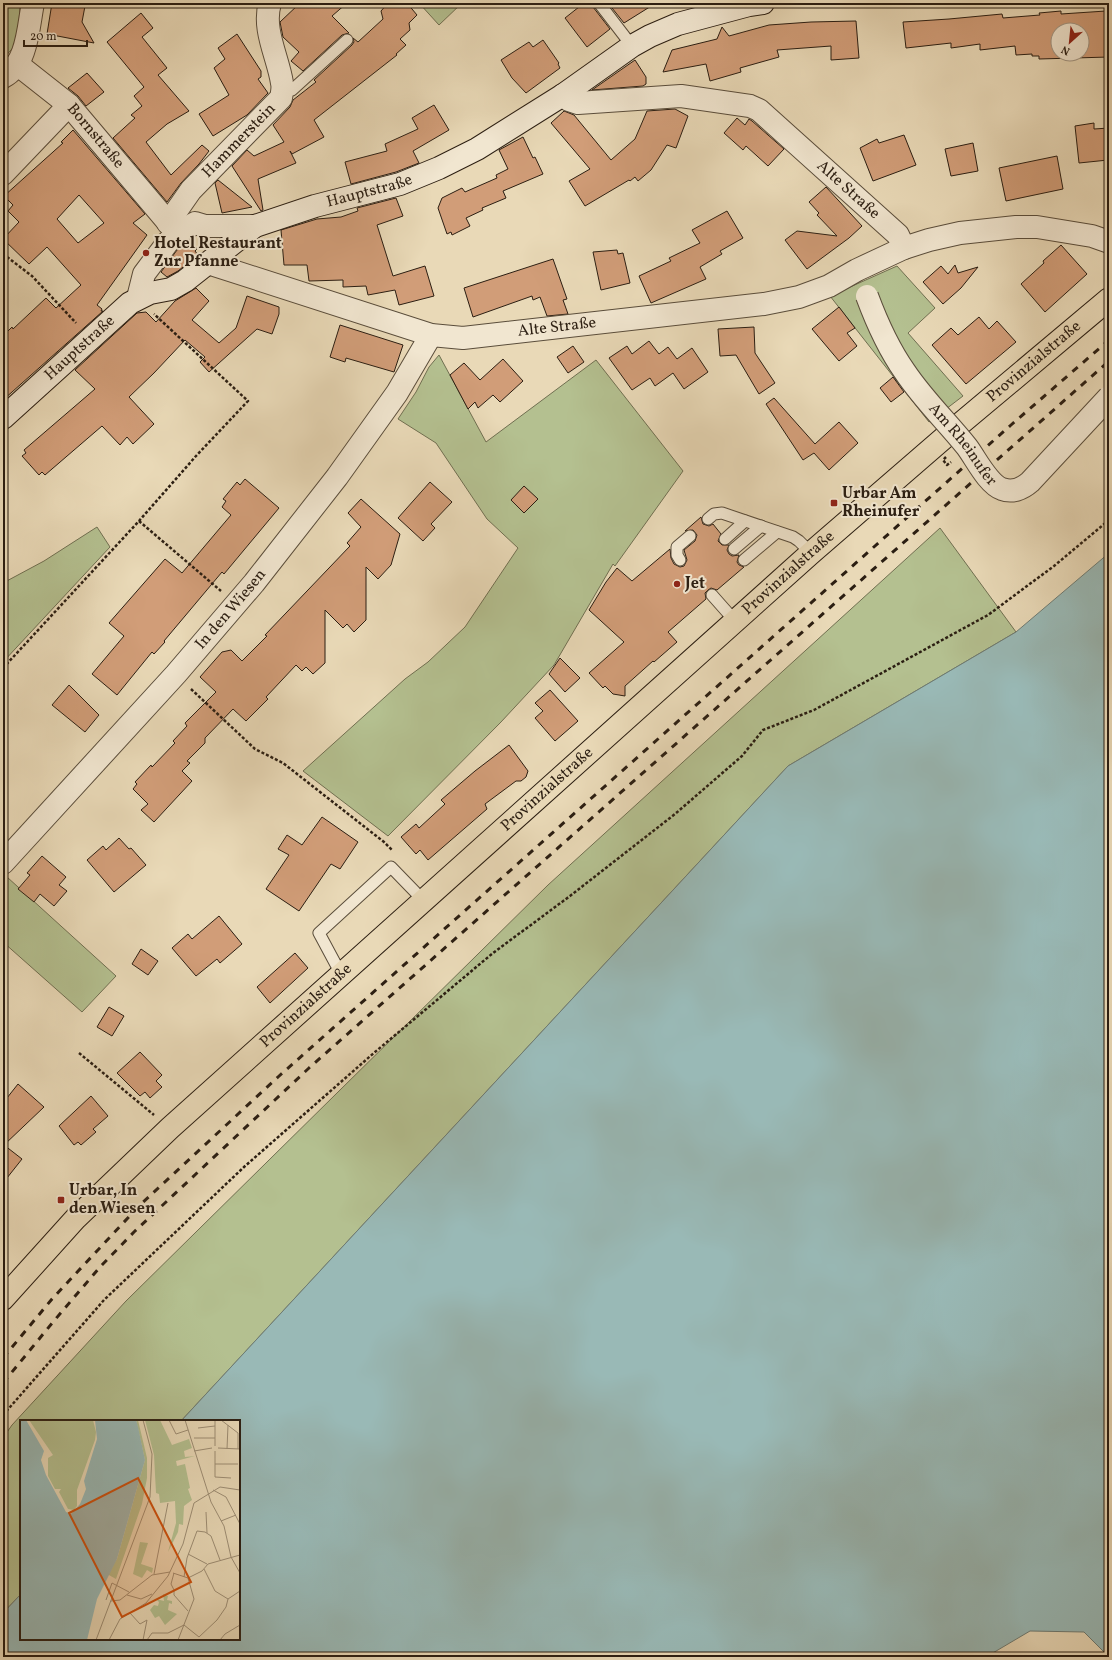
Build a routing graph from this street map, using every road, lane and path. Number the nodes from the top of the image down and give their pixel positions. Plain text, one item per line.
1 (33, 3) edge
2 (270, 3) edge
3 (599, 3) edge
4 (763, 3) edge
5 (347, 40) dead end
6 (632, 46) junction
7 (10, 71) edge
8 (282, 91) junction
9 (563, 95) junction
10 (69, 105) junction
11 (3, 174) edge
12 (255, 226) junction
13 (172, 228) junction
14 (1109, 242) edge
15 (904, 248) junction
16 (3, 254) edge
17 (208, 263) junction
18 (858, 270) junction
19 (138, 298) junction
20 (1109, 299) edge
21 (431, 334) junction
22 (90, 338) junction
23 (1109, 397) edge
24 (3, 418) edge
25 (708, 519) dead end
26 (1109, 520) edge
27 (139, 521) junction
28 (745, 521) junction
29 (761, 526) junction
30 (777, 532) junction
31 (690, 536) dead end
32 (725, 539) dead end
33 (734, 549) dead end
34 (811, 553) junction
35 (680, 560) dead end
36 (744, 560) dead end
37 (712, 595) dead end
38 (236, 604) junction
39 (735, 621) junction
40 (3, 668) edge
41 (176, 674) junction
42 (395, 853) dead end
43 (3, 863) edge
44 (423, 900) junction
45 (341, 974) junction
46 (79, 1052) dead end
47 (170, 1128) junction
48 (3, 1299) edge
49 (3, 1415) edge

1 - 7 street
2 - 8 street, Hammerstein
3 - 6 lane
4 - 6 street, Hauptstraße
5 - 8 lane
6 - 9 street, Hauptstraße
7 - 10 street, Bornstraße
8 - 13 street, Hammerstein
9 - 12 street, Hauptstraße
9 - 15 street, Alte Straße
10 - 11 street
10 - 13 street, Bornstraße
12 - 13 street
12 - 17 street, Hauptstraße
13 - 19 street
14 - 15 street, Alte Straße
15 - 18 street, Alte Straße
16 - 22 path
17 - 19 street, Hauptstraße
17 - 21 street, Alte Straße
18 - 21 street, Alte Straße
18 - 23 street, Am Rheinufer, bridge
19 - 22 street, Hauptstraße
19 - 27 path
20 - 34 main road, Provinzialstraße
21 - 38 street, In den Wiesen
22 - 24 street, Hauptstraße
25 - 28 lane
26 - 49 path
27 - 38 path
27 - 40 path
28 - 29 lane
28 - 32 lane
29 - 30 lane
29 - 33 lane
30 - 34 lane
30 - 36 lane
31 - 35 lane
34 - 39 main road, Provinzialstraße
37 - 39 lane
38 - 41 street, In den Wiesen
39 - 44 main road, Provinzialstraße
41 - 42 path
41 - 43 street, In den Wiesen
44 - 45 main road, Provinzialstraße
44 - 45 lane
45 - 47 main road, Provinzialstraße
46 - 47 path
47 - 48 main road, Provinzialstraße

